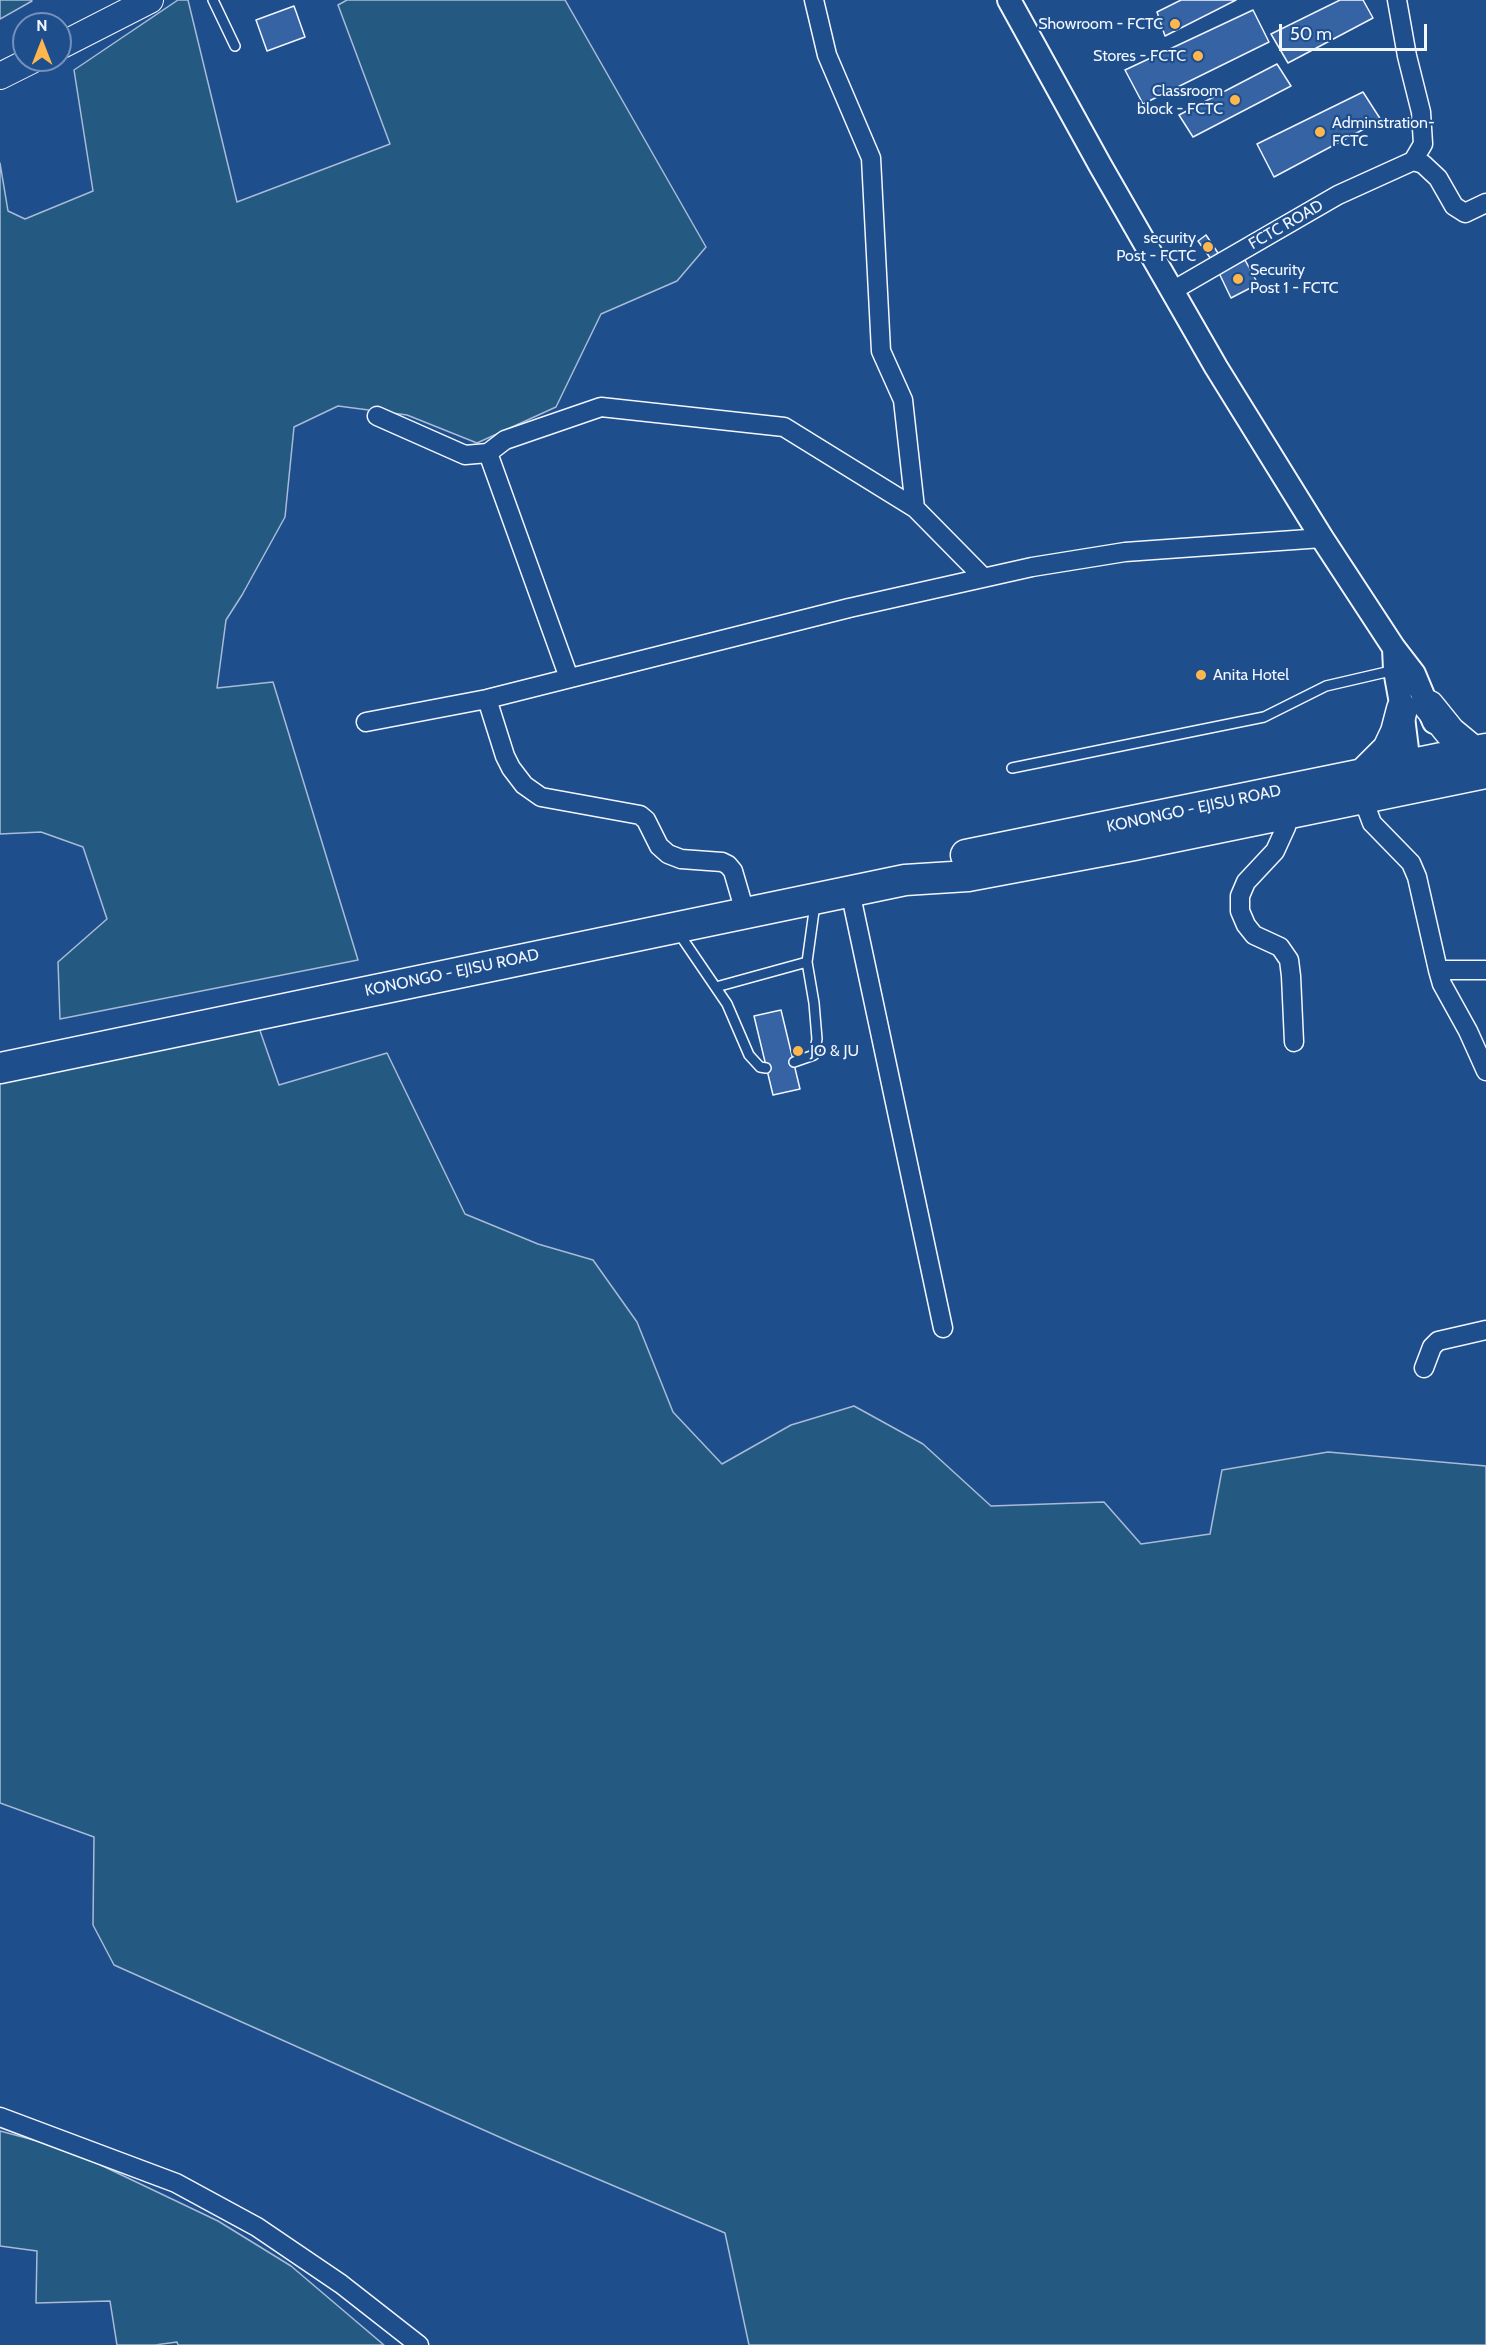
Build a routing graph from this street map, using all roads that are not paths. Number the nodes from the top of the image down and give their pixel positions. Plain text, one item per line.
1 (150, 0) edge
2 (213, 0) edge
3 (814, 0) edge
4 (1009, 0) edge
5 (1397, 0) edge
6 (72, 40) edge
7 (235, 46) dead end
8 (1407, 163) junction
9 (1486, 203) edge
10 (1172, 291) junction
11 (377, 416) dead end
12 (488, 453) junction
13 (915, 508) junction
14 (1322, 538) junction
15 (983, 577) junction
16 (1394, 659) junction
17 (569, 678) junction
18 (486, 699) junction
19 (1415, 707) junction
20 (366, 722) dead end
21 (1468, 762) edge
22 (1012, 768) dead end
23 (1410, 777) junction
24 (1363, 787) junction
25 (1288, 814) junction
26 (905, 880) junction
27 (850, 891) junction
28 (816, 898) junction
29 (745, 912) junction
30 (675, 927) junction
31 (807, 962) junction
32 (1438, 970) junction
33 (1486, 970) edge
34 (716, 987) junction
35 (1294, 1042) dead end
36 (794, 1062) dead end
37 (0, 1068) edge
38 (766, 1068) dead end
39 (1486, 1071) edge
40 (943, 1328) dead end
41 (1486, 1330) edge
42 (1424, 1368) dead end
43 (0, 2116) edge
44 (419, 2345) edge

1 - 6 main road
2 - 7 lane
3 - 13 street
4 - 10 street
5 - 8 street
8 - 9 street
8 - 10 street, FCTC ROAD
10 - 14 street
11 - 12 street
12 - 13 street
12 - 17 street
13 - 15 street
14 - 15 street
14 - 16 street
15 - 17 street
16 - 19 street
16 - 22 lane
17 - 18 street
18 - 20 street
18 - 29 street
19 - 21 highway
19 - 23 street
19 - 24 highway
21 - 23 highway, KONONGO - EJISU ROAD
23 - 24 highway, KONONGO - EJISU ROAD
24 - 25 highway, KONONGO - EJISU ROAD
24 - 26 highway, KONONGO - EJISU ROAD
24 - 32 street
25 - 26 highway, KONONGO - EJISU ROAD
25 - 35 street
26 - 27 highway, KONONGO - EJISU ROAD
27 - 28 highway, KONONGO - EJISU ROAD
27 - 40 street
28 - 29 highway, KONONGO - EJISU ROAD
28 - 31 lane
29 - 30 highway, KONONGO - EJISU ROAD
30 - 34 lane
30 - 37 highway, KONONGO - EJISU ROAD
31 - 34 lane
31 - 36 lane
32 - 33 street
32 - 39 street
34 - 38 lane
41 - 42 street
43 - 44 street

